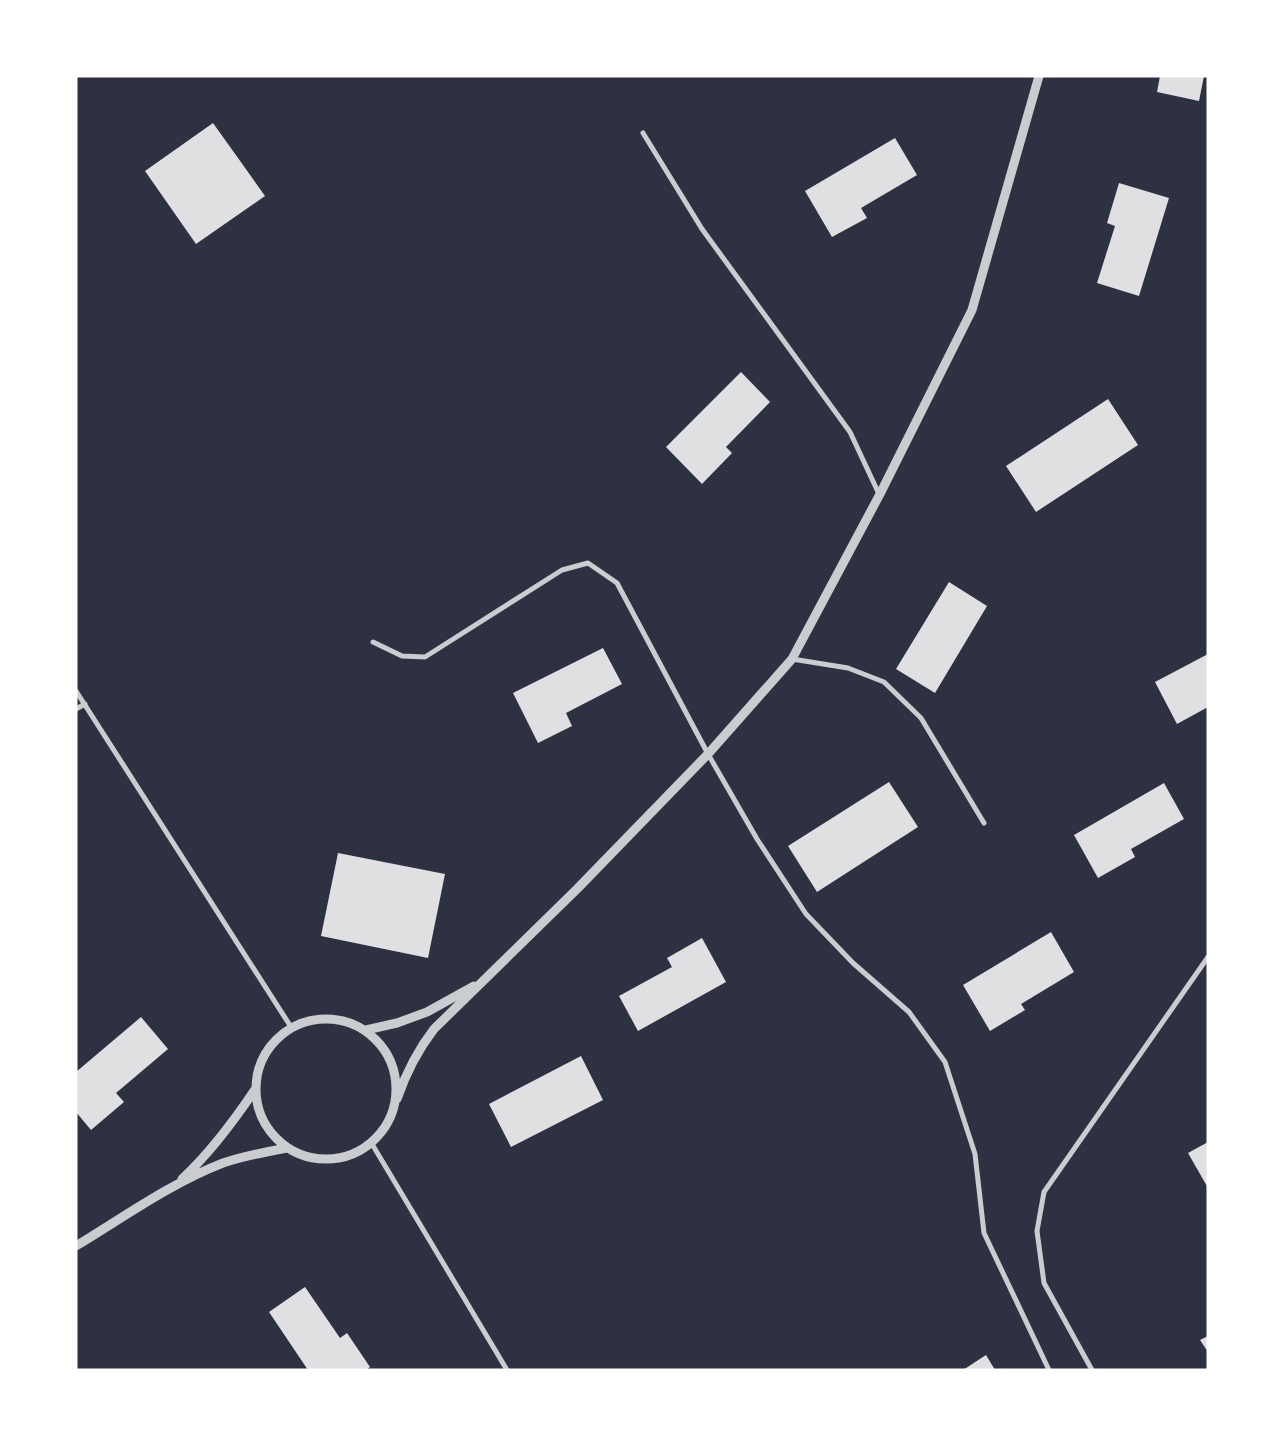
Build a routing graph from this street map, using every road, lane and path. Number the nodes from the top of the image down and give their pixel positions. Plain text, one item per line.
1 (1039, 76) edge
2 (643, 134) dead end
3 (880, 494) junction
4 (373, 642) dead end
5 (792, 659) junction
6 (76, 691) edge
7 (85, 704) junction
8 (76, 709) edge
9 (708, 754) junction
10 (984, 822) dead end
11 (1208, 957) edge
12 (483, 982) junction
13 (291, 1027) junction
14 (366, 1030) junction
15 (256, 1088) junction
16 (396, 1099) junction
17 (372, 1144) junction
18 (286, 1148) junction
19 (173, 1187) junction
20 (76, 1246) edge
21 (507, 1370) edge
22 (1049, 1370) edge
23 (1092, 1370) edge

1 - 3 street
2 - 3 street
3 - 5 street
4 - 9 street
5 - 9 street
5 - 10 street
6 - 7 street
7 - 8 street
7 - 13 street
9 - 12 street
9 - 22 street
11 - 23 street
12 - 14 street
12 - 16 street
13 - 14 street
13 - 15 street
14 - 16 street
15 - 18 street
15 - 19 street
16 - 17 street
17 - 18 street
17 - 21 street
18 - 19 street
19 - 20 street

